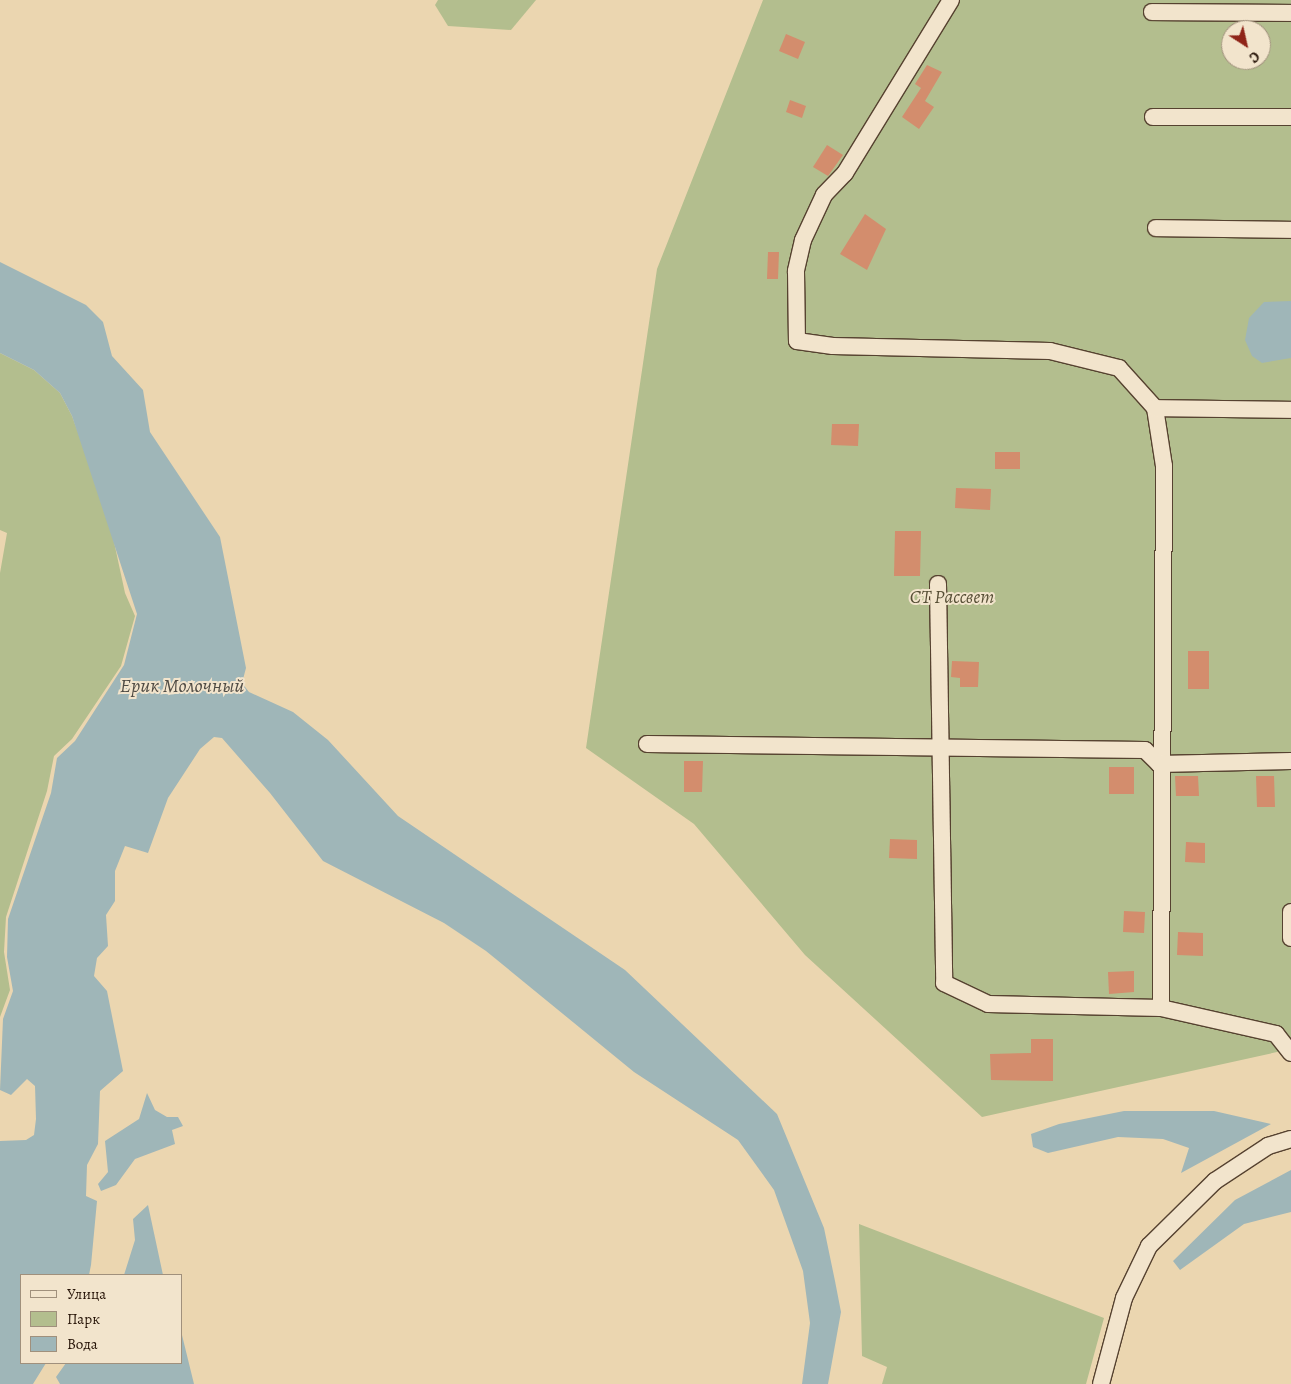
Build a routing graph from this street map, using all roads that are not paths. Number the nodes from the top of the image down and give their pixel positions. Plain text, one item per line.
1 (951, 0) edge
2 (1152, 12) dead end
3 (1291, 13) edge
4 (1154, 117) dead end
5 (1291, 117) edge
6 (1156, 228) dead end
7 (1291, 230) edge
8 (1156, 408) junction
9 (1291, 410) edge
10 (938, 584) dead end
11 (647, 744) dead end
12 (942, 747) junction
13 (1291, 761) edge
14 (1159, 764) junction
15 (1291, 912) edge
16 (1291, 938) edge
17 (1161, 1008) junction
18 (1291, 1053) edge
19 (1291, 1139) edge
20 (1101, 1384) edge

1 - 8 street
2 - 3 street
4 - 5 street
6 - 7 street
8 - 9 street
8 - 14 street
10 - 12 street
11 - 12 street
12 - 14 street
12 - 17 street
13 - 14 street
14 - 17 street
15 - 16 street
17 - 18 street
19 - 20 street

